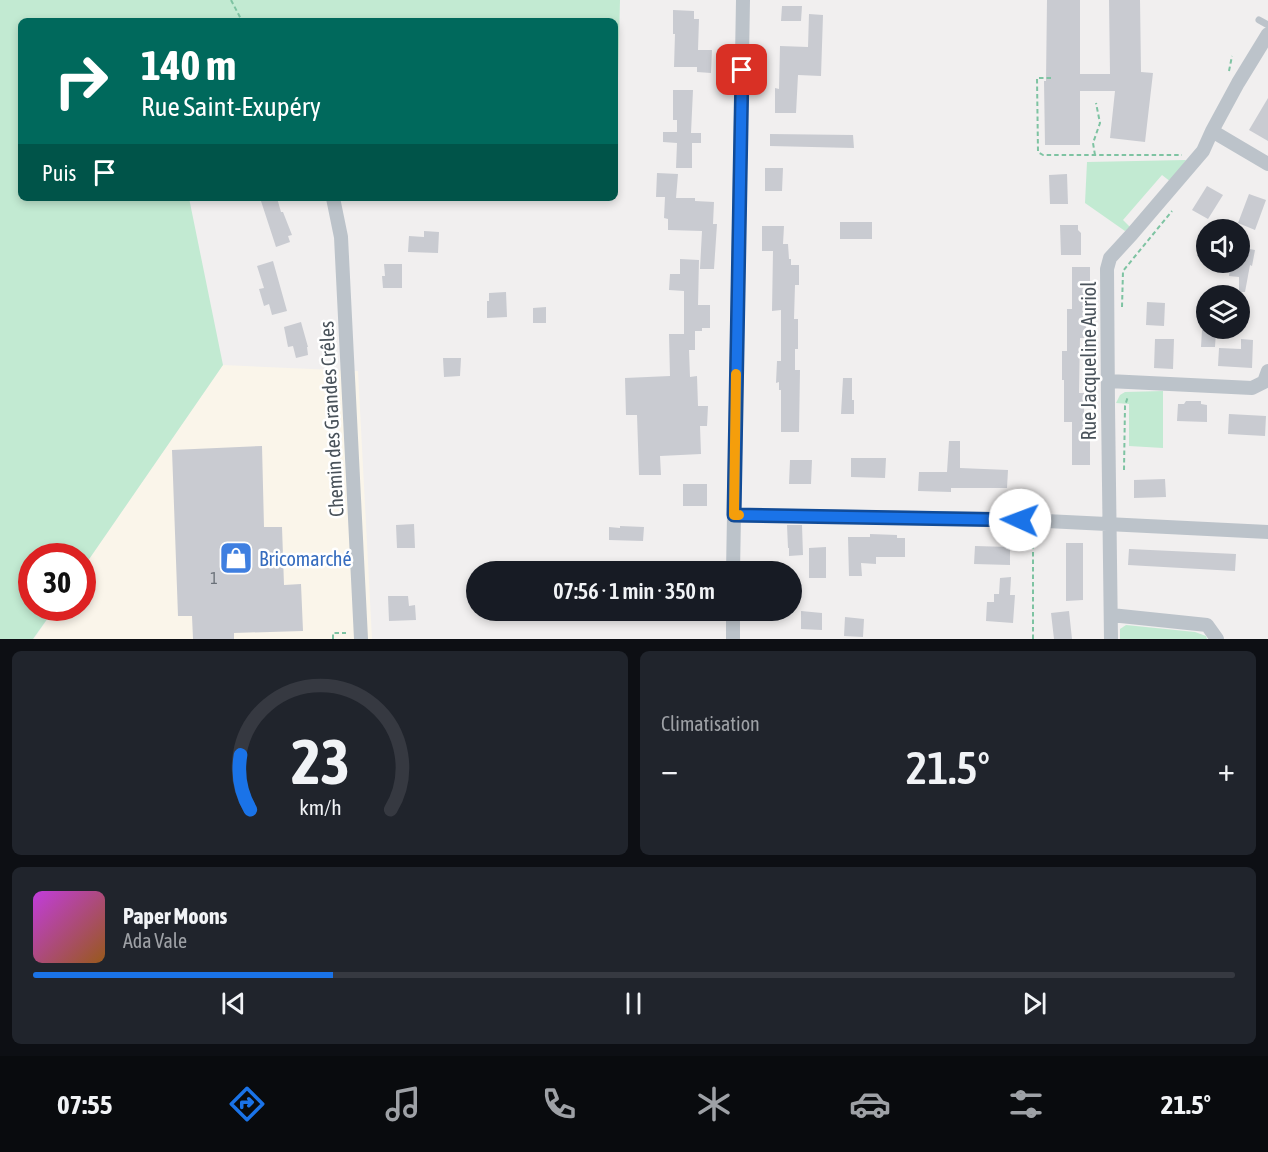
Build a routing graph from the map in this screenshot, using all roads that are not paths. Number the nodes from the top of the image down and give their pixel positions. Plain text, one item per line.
1 (743, 0) edge
2 (1259, 20) dead end
3 (1268, 26) edge
4 (1268, 34) edge
5 (1212, 131) junction
6 (1268, 164) edge
7 (334, 201) edge
8 (1268, 371) edge
9 (1108, 381) junction
10 (734, 515) junction
11 (1110, 524) junction
12 (1268, 532) edge
13 (734, 561) edge
14 (1111, 615) junction
15 (733, 621) edge
16 (361, 639) edge
17 (733, 639) edge
18 (1111, 639) edge
19 (1217, 639) edge

1 - 10 street
2 - 3 lane
4 - 5 street, Rue Jacqueline Auriol
5 - 6 street
5 - 9 street, Rue Jacqueline Auriol
7 - 16 street, Chemin des Grandes Crêles
8 - 9 street
9 - 11 street, Rue Jacqueline Auriol
10 - 11 street
10 - 13 street
11 - 12 street
11 - 14 street, Rue Jacqueline Auriol
14 - 18 street, Rue Jacqueline Auriol
14 - 19 street
15 - 17 street

